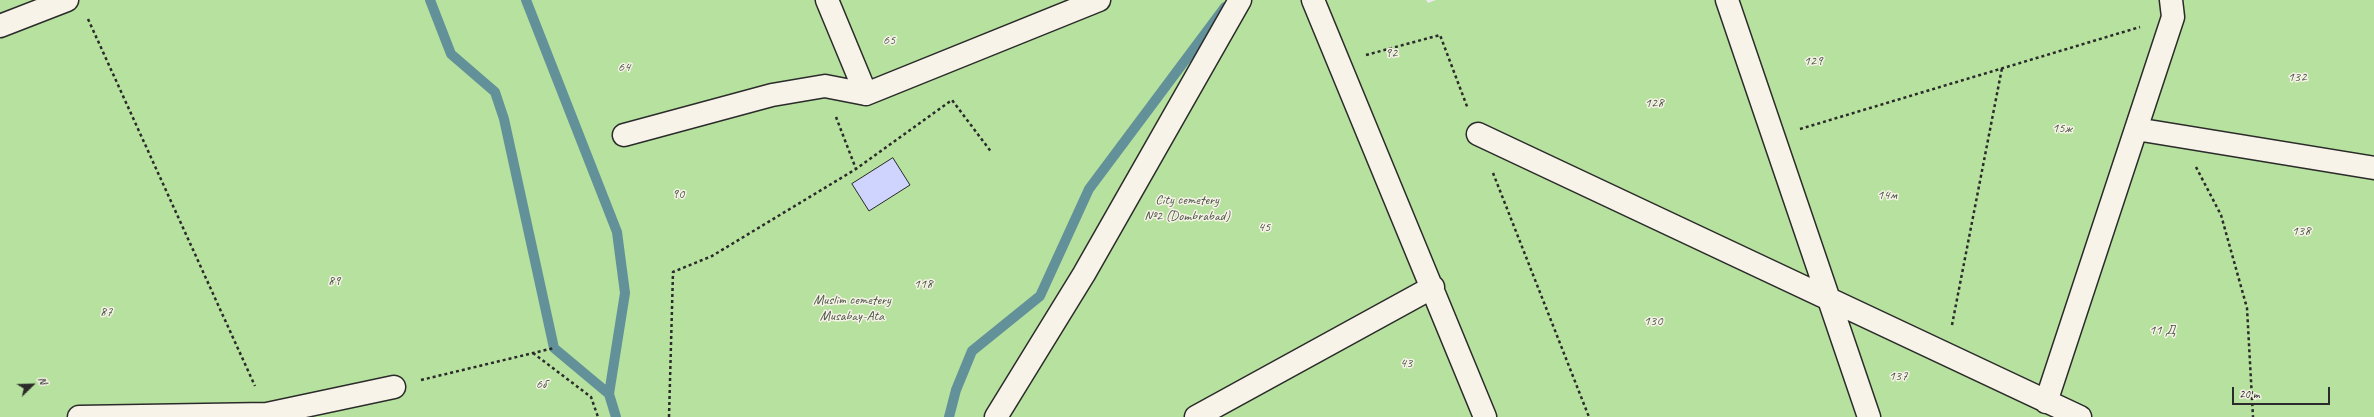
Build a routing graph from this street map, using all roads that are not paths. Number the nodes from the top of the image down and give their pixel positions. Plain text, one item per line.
1 (67, 0) edge
2 (827, 0) edge
3 (1099, 0) edge
4 (1240, 0) edge
5 (1313, 0) edge
6 (1727, 0) edge
7 (2172, 9) edge
8 (0, 26) edge
9 (866, 94) junction
10 (2136, 129) junction
11 (1478, 134) road end
12 (624, 135) dead end
13 (2374, 168) edge
14 (1433, 287) junction
15 (1829, 297) junction
16 (394, 387) road end
17 (2046, 402) junction
18 (79, 417) edge
19 (996, 417) edge
20 (1196, 417) edge
21 (1485, 417) edge
22 (1869, 417) edge
23 (2080, 417) edge

1 - 8 street
2 - 9 street
3 - 9 street
4 - 19 street
5 - 14 street
6 - 15 street
7 - 10 street
9 - 12 street
10 - 13 street
10 - 17 street
11 - 15 street
14 - 20 street
14 - 21 street
15 - 17 street
15 - 22 street
16 - 18 street
17 - 23 street

